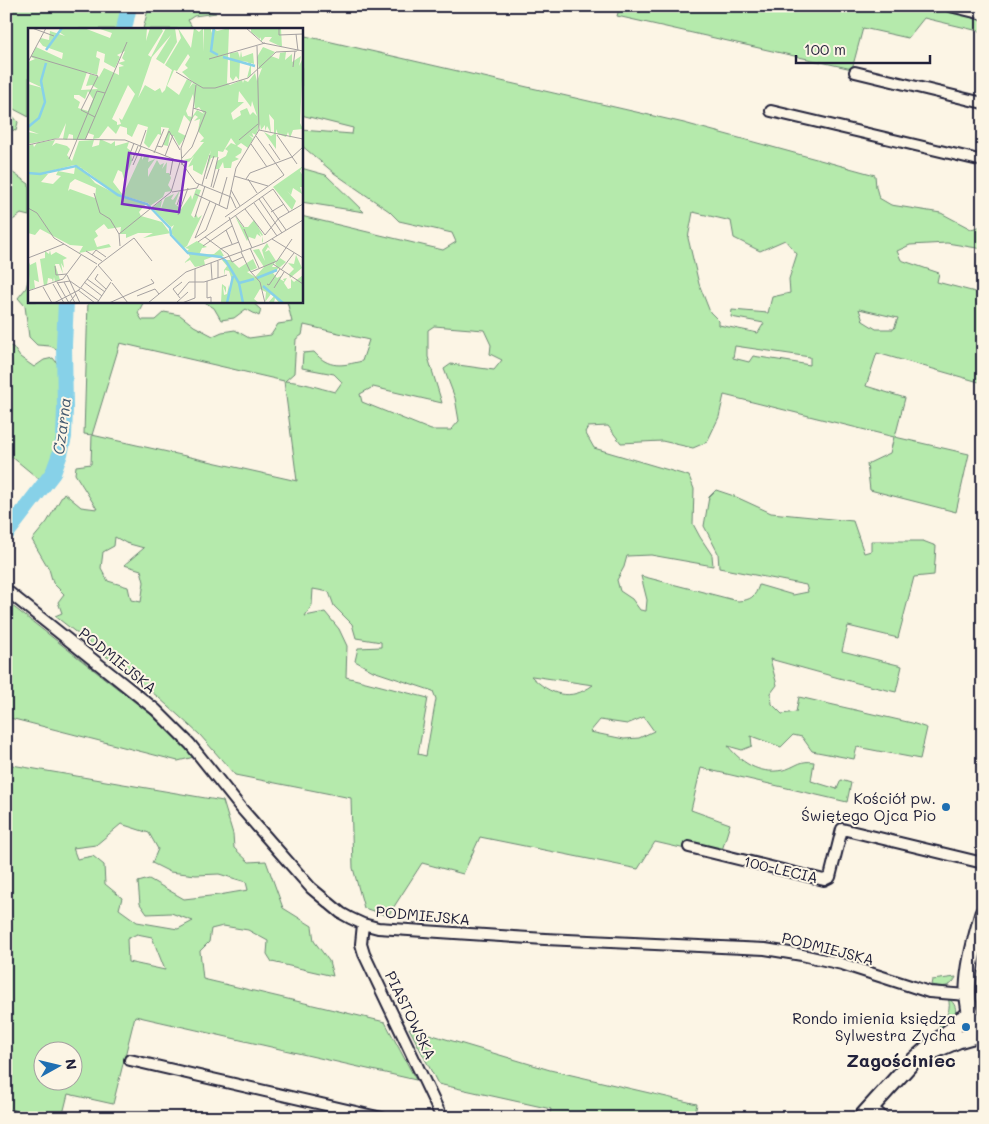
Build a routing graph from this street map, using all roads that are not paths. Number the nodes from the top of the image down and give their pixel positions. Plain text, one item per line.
1 (950, 6) edge
2 (983, 14) edge
3 (855, 72) dead end
4 (983, 103) edge
5 (772, 111) dead end
6 (983, 161) edge
7 (6, 590) edge
8 (689, 847) dead end
9 (983, 863) edge
10 (983, 914) edge
11 (363, 924) junction
12 (964, 995) junction
13 (971, 1027) edge
14 (130, 1060) dead end
15 (866, 1112) edge
16 (6, 1115) edge
17 (18, 1118) edge
18 (382, 1118) edge
19 (442, 1118) edge
20 (884, 1118) edge

1 - 2 street
3 - 4 street
5 - 6 street
7 - 11 street, PODMIEJSKA
8 - 9 street, 100-LECIA
10 - 12 street
11 - 12 street, PODMIEJSKA
11 - 19 street, PIASTOWSKA
12 - 13 street
13 - 15 street
14 - 18 street
15 - 20 street
16 - 17 street

